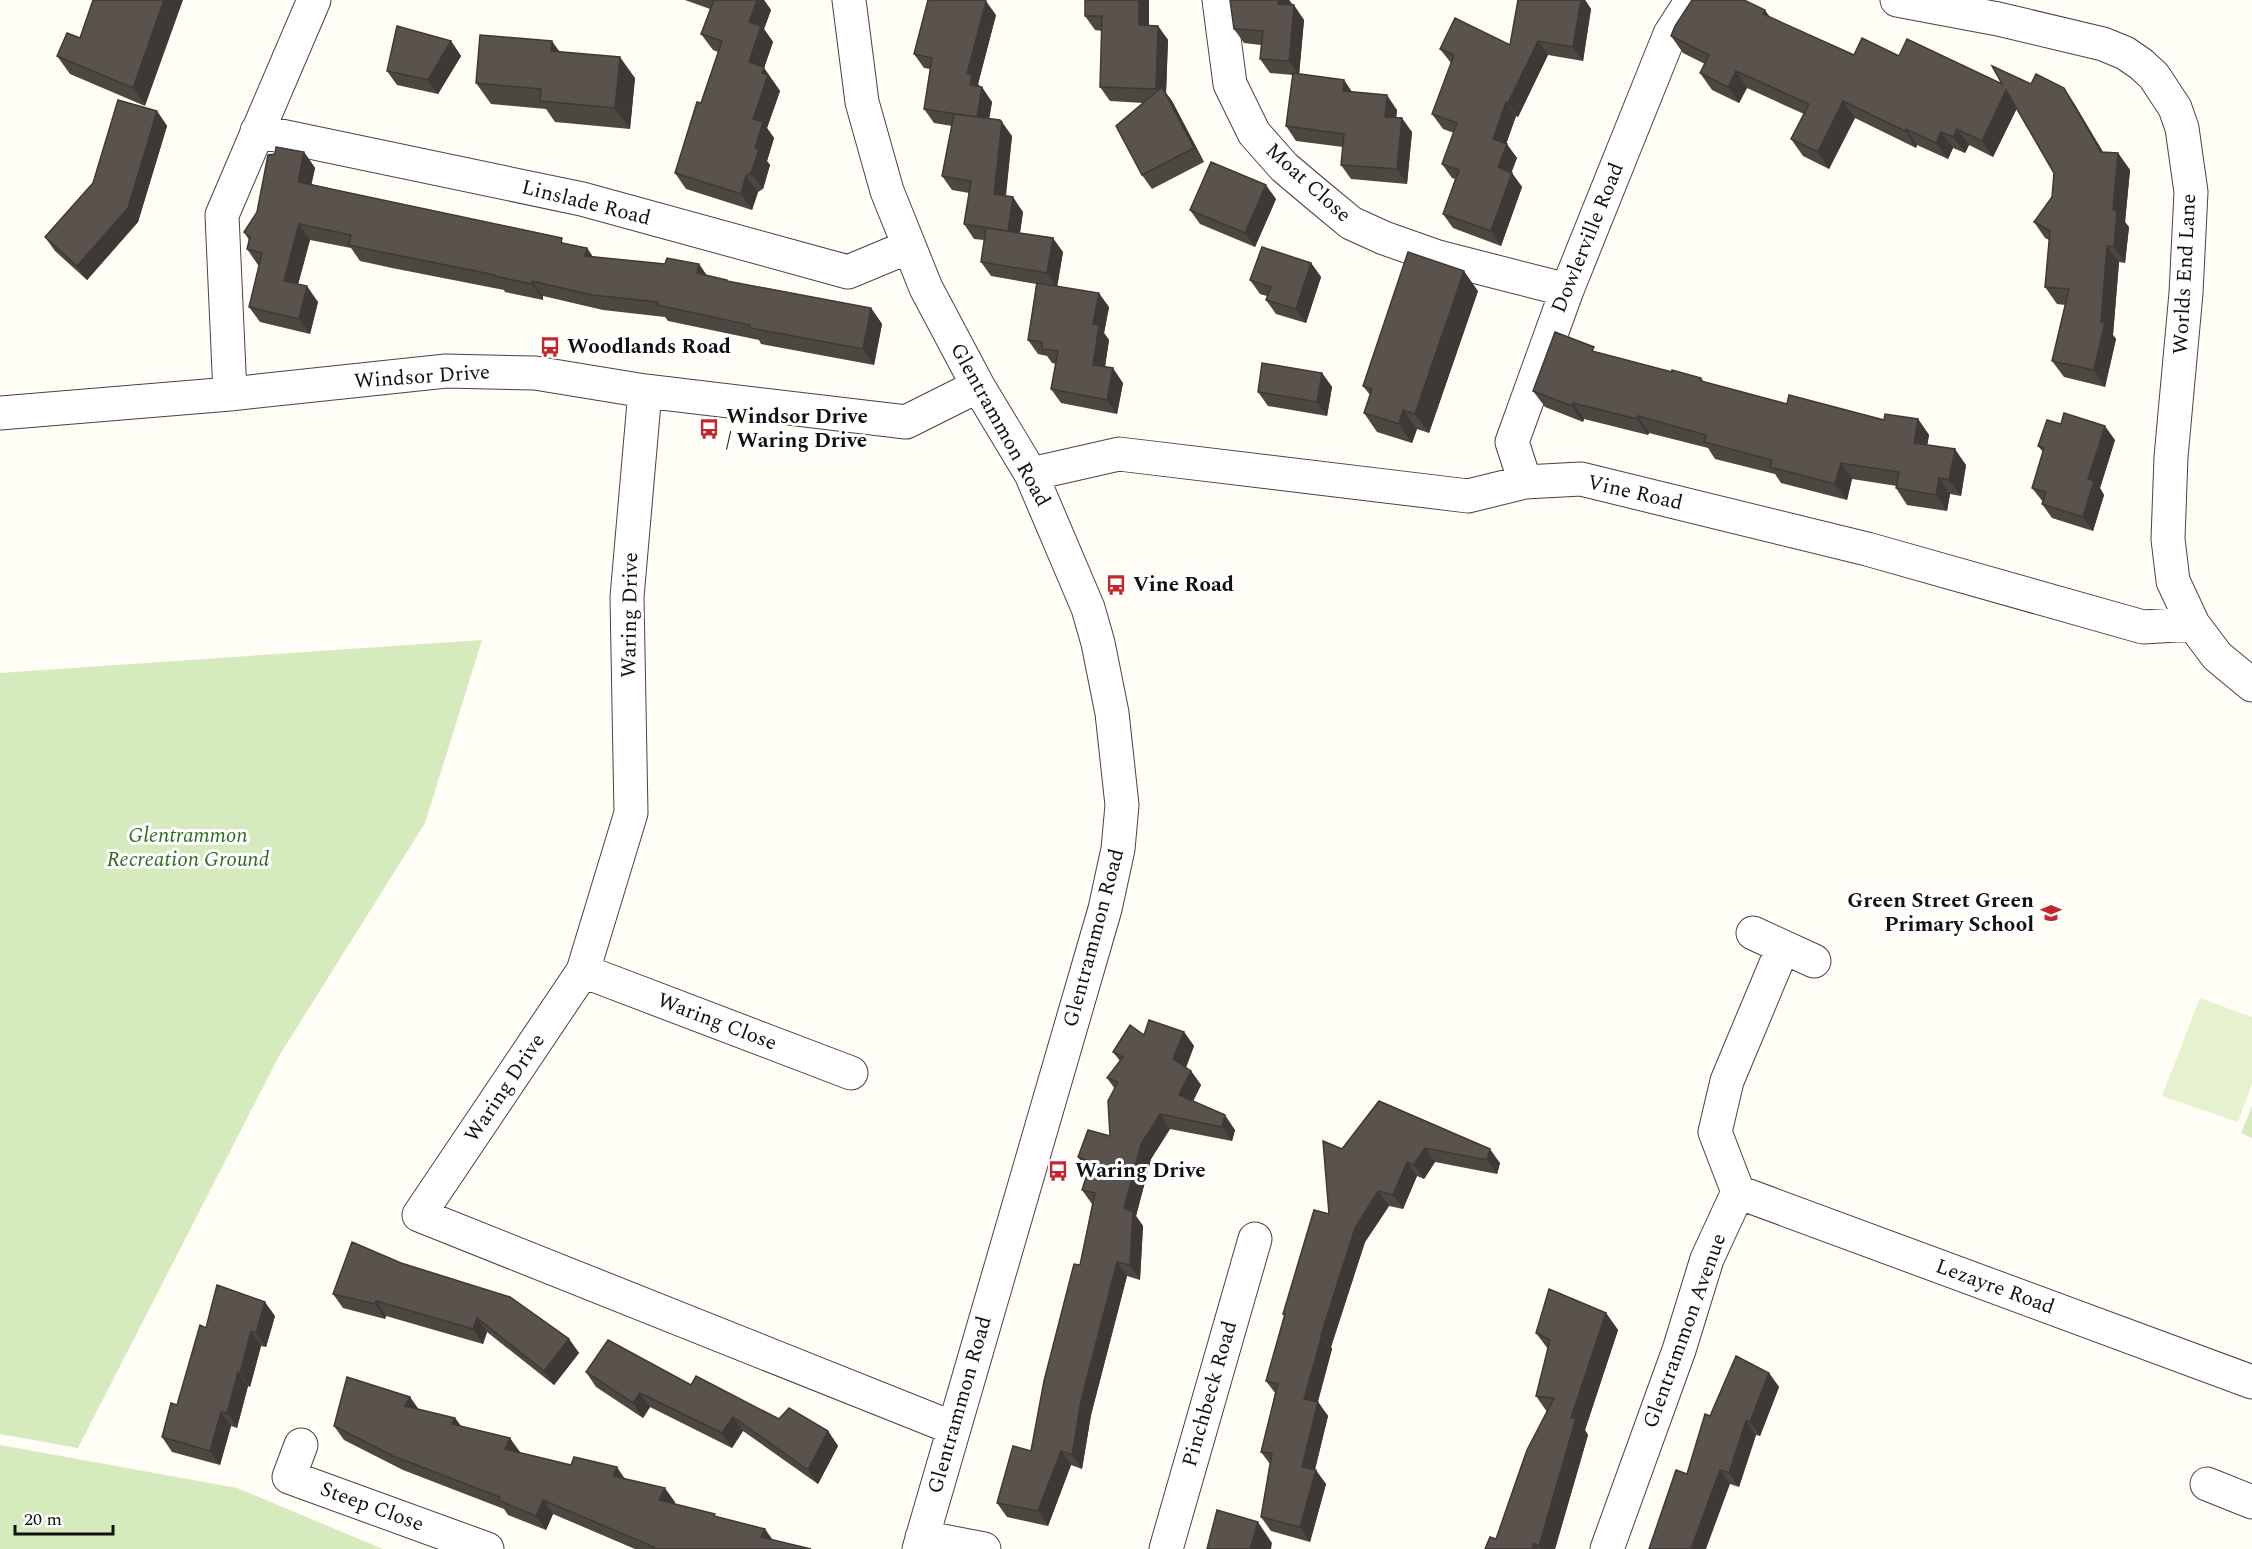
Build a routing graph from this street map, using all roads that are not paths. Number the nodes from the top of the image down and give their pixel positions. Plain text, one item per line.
1 (314, 0) edge
2 (849, 0) edge
3 (1219, 0) edge
4 (1692, 0) edge
5 (1897, 0) edge
6 (257, 131) junction
7 (908, 247) junction
8 (1567, 290) junction
9 (978, 386) junction
10 (645, 391) junction
11 (230, 394) junction
12 (0, 413) edge
13 (1031, 474) junction
14 (1526, 482) junction
15 (2193, 624) junction
16 (2252, 685) edge
17 (1753, 933) dead end
18 (1783, 947) junction
19 (1814, 960) dead end
20 (583, 971) junction
21 (851, 1073) dead end
22 (1738, 1192) junction
23 (1255, 1239) dead end
24 (2252, 1382) edge
25 (953, 1428) junction
26 (302, 1445) dead end
27 (2207, 1484) dead end
28 (2252, 1502) edge
29 (921, 1543) edge
30 (487, 1549) edge
31 (984, 1549) edge
32 (1166, 1549) edge
33 (1607, 1549) edge

1 - 6 street
2 - 7 street, Glentrammon Road
3 - 8 street, Moat Close
4 - 8 street, Dowlerville Road
5 - 15 street, Worlds End Lane
6 - 7 street, Linslade Road
6 - 11 street
7 - 9 street, Glentrammon Road
8 - 14 street, Dowlerville Road
9 - 10 street, Windsor Drive
9 - 13 street, Glentrammon Road
10 - 11 street, Windsor Drive
10 - 20 street, Waring Drive
11 - 12 street, Windsor Drive
13 - 14 street, Vine Road
13 - 25 street, Glentrammon Road
14 - 15 street, Vine Road
15 - 16 street, Worlds End Lane
17 - 18 street
18 - 19 street
18 - 22 street
20 - 21 street, Waring Close
20 - 25 street, Waring Drive
22 - 24 street, Lezayre Road
22 - 33 street, Glentrammon Avenue
23 - 32 street, Pinchbeck Road
25 - 29 street, Glentrammon Road
26 - 30 street, Steep Close
27 - 28 street
29 - 31 street

